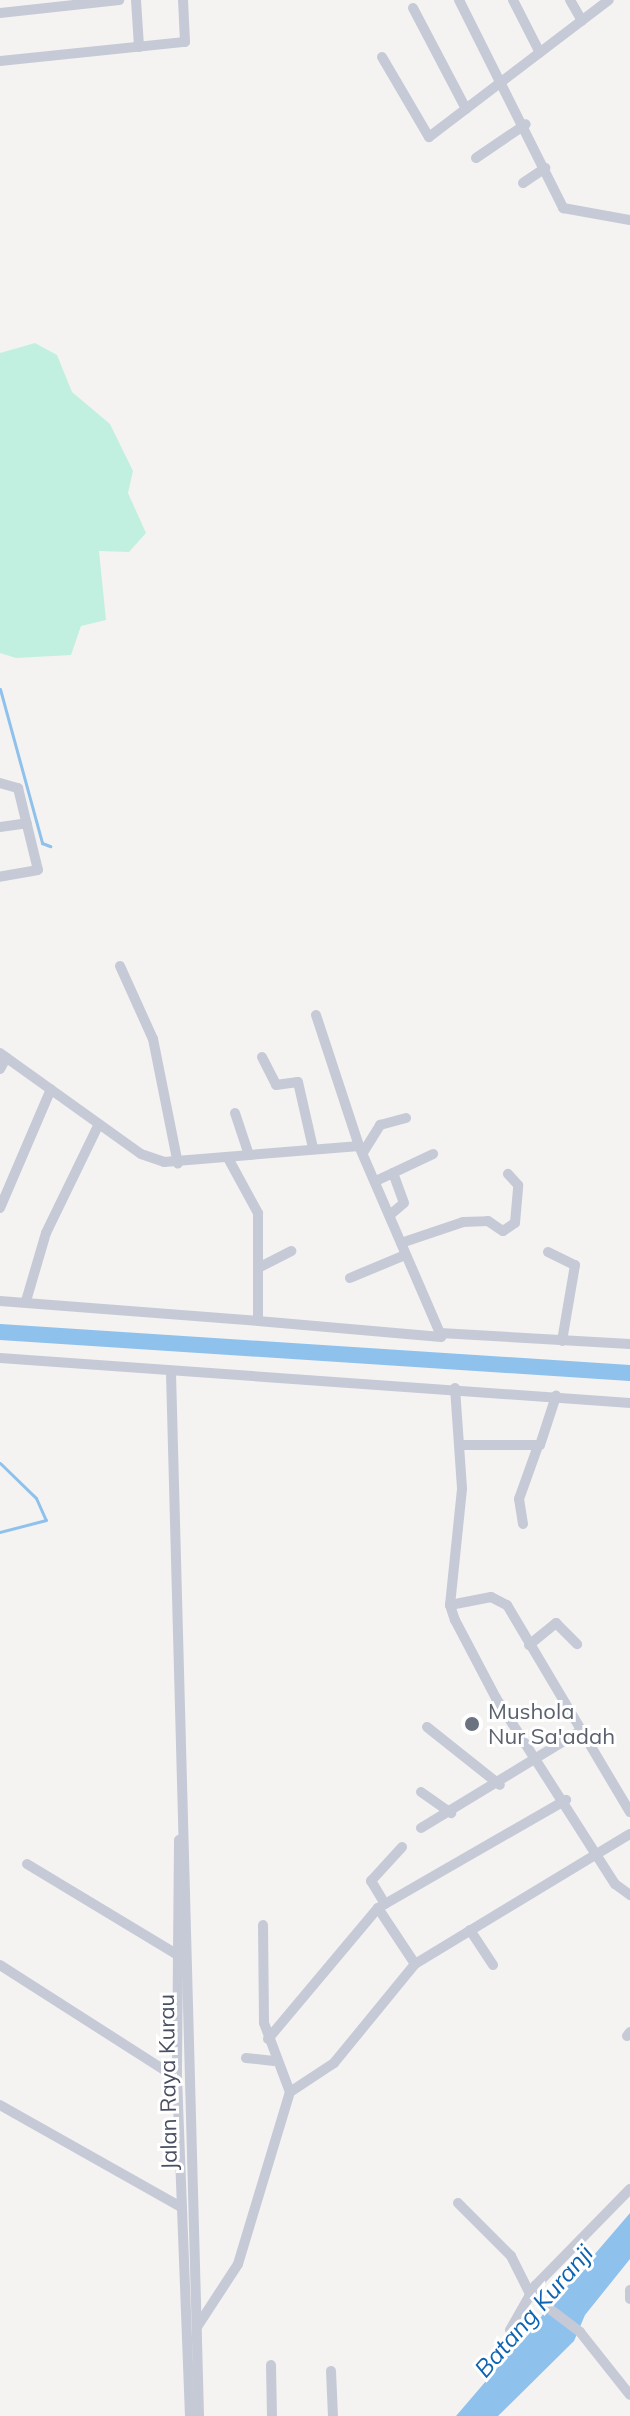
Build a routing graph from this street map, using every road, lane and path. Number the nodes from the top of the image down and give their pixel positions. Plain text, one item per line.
1 (119, 0) edge
2 (136, 0) edge
3 (183, 0) edge
4 (459, 0) edge
5 (513, 0) edge
6 (570, 0) edge
7 (609, 0) edge
8 (413, 8) dead end
9 (0, 13) edge
10 (582, 21) junction
11 (139, 47) junction
12 (540, 53) junction
13 (382, 57) dead end
14 (0, 61) edge
15 (503, 82) junction
16 (466, 109) junction
17 (526, 124) junction
18 (476, 158) dead end
19 (545, 168) junction
20 (523, 183) dead end
21 (630, 220) edge
22 (0, 783) edge
23 (27, 823) junction
24 (0, 827) edge
25 (0, 877) edge
26 (120, 966) dead end
27 (316, 1015) dead end
28 (3, 1055) edge
29 (262, 1057) dead end
30 (0, 1069) edge
31 (51, 1089) junction
32 (235, 1113) dead end
33 (406, 1118) dead end
34 (99, 1124) junction
35 (313, 1148) junction
36 (361, 1149) junction
37 (433, 1154) dead end
38 (249, 1155) junction
39 (228, 1158) junction
40 (178, 1164) junction
41 (393, 1173) junction
42 (508, 1174) dead end
43 (378, 1180) junction
44 (0, 1208) edge
45 (390, 1215) junction
46 (401, 1243) junction
47 (291, 1251) dead end
48 (548, 1252) dead end
49 (405, 1255) junction
50 (262, 1266) junction
51 (350, 1278) dead end
52 (0, 1301) edge
53 (26, 1301) junction
54 (258, 1321) junction
55 (440, 1335) junction
56 (562, 1341) junction
57 (630, 1344) edge
58 (0, 1358) edge
59 (171, 1373) junction
60 (455, 1388) junction
61 (556, 1396) junction
62 (630, 1403) edge
63 (462, 1445) junction
64 (538, 1446) junction
65 (523, 1524) dead end
66 (450, 1605) junction
67 (577, 1644) dead end
68 (529, 1645) junction
69 (427, 1727) dead end
70 (582, 1730) junction
71 (541, 1760) junction
72 (500, 1785) junction
73 (421, 1792) dead end
74 (566, 1800) junction
75 (630, 1812) edge
76 (451, 1813) junction
77 (421, 1828) dead end
78 (630, 1834) edge
79 (182, 1835) junction
80 (402, 1847) dead end
81 (601, 1854) junction
82 (27, 1864) dead end
83 (630, 1895) edge
84 (382, 1906) junction
85 (263, 1925) dead end
86 (470, 1930) junction
87 (176, 1954) junction
88 (415, 1964) junction
89 (0, 1965) edge
90 (493, 1965) dead end
91 (268, 2039) junction
92 (246, 2058) dead end
93 (274, 2061) junction
94 (177, 2078) junction
95 (290, 2092) junction
96 (0, 2105) edge
97 (630, 2189) edge
98 (458, 2203) dead end
99 (181, 2207) junction
100 (630, 2290) edge
101 (532, 2296) junction
102 (630, 2299) edge
103 (196, 2329) junction
104 (510, 2330) dead end
105 (271, 2365) dead end
106 (331, 2371) dead end
107 (630, 2395) edge
108 (190, 2416) edge
109 (199, 2416) edge
110 (272, 2416) edge
111 (333, 2416) edge

1 - 9 street
2 - 11 street
3 - 11 street
4 - 15 street
5 - 12 street
6 - 10 street
7 - 10 street
8 - 16 street
10 - 12 street
11 - 14 street
12 - 15 street
13 - 16 street
15 - 16 street
15 - 17 street
17 - 18 street
17 - 19 street
19 - 20 street
19 - 21 street
22 - 23 street
23 - 24 street
23 - 25 street
26 - 40 street
27 - 36 street
28 - 30 street
28 - 31 street
29 - 35 street
31 - 34 street
31 - 44 street
32 - 38 street
33 - 36 street
34 - 40 street
34 - 53 street
35 - 36 street
35 - 38 street
36 - 43 street
37 - 41 street
38 - 39 street
39 - 40 street
39 - 50 street
41 - 43 street
41 - 45 street
42 - 46 street
43 - 45 street
45 - 46 street
46 - 49 street
47 - 50 street
48 - 56 street
49 - 51 street
49 - 55 street
50 - 54 street
52 - 53 street
53 - 54 street
54 - 55 street
55 - 56 street
56 - 57 street
58 - 59 street
59 - 60 street
59 - 79 street
60 - 61 street
60 - 63 street
61 - 62 street
61 - 64 street
63 - 64 street
63 - 66 street
64 - 65 street
66 - 68 street
66 - 71 street
67 - 68 street
68 - 70 street
69 - 72 street
70 - 71 street
70 - 75 street
71 - 72 street
71 - 74 street
72 - 76 street
73 - 76 street
74 - 81 street
74 - 84 street
76 - 77 street
78 - 81 street
79 - 87 street
79 - 103 street, Jalan Raya Kurau
80 - 84 street
81 - 83 street
81 - 86 street
82 - 87 street
84 - 88 street
84 - 91 street
85 - 91 street
86 - 88 street
86 - 90 street
87 - 94 street
88 - 95 street
89 - 94 street
91 - 93 street
92 - 93 street
93 - 95 street
94 - 99 street
95 - 103 street
96 - 99 street
97 - 101 street
98 - 101 street
99 - 108 street
100 - 102 street
101 - 104 street
101 - 107 street
103 - 109 street, Jalan Raya Kurau
105 - 110 street
106 - 111 street

